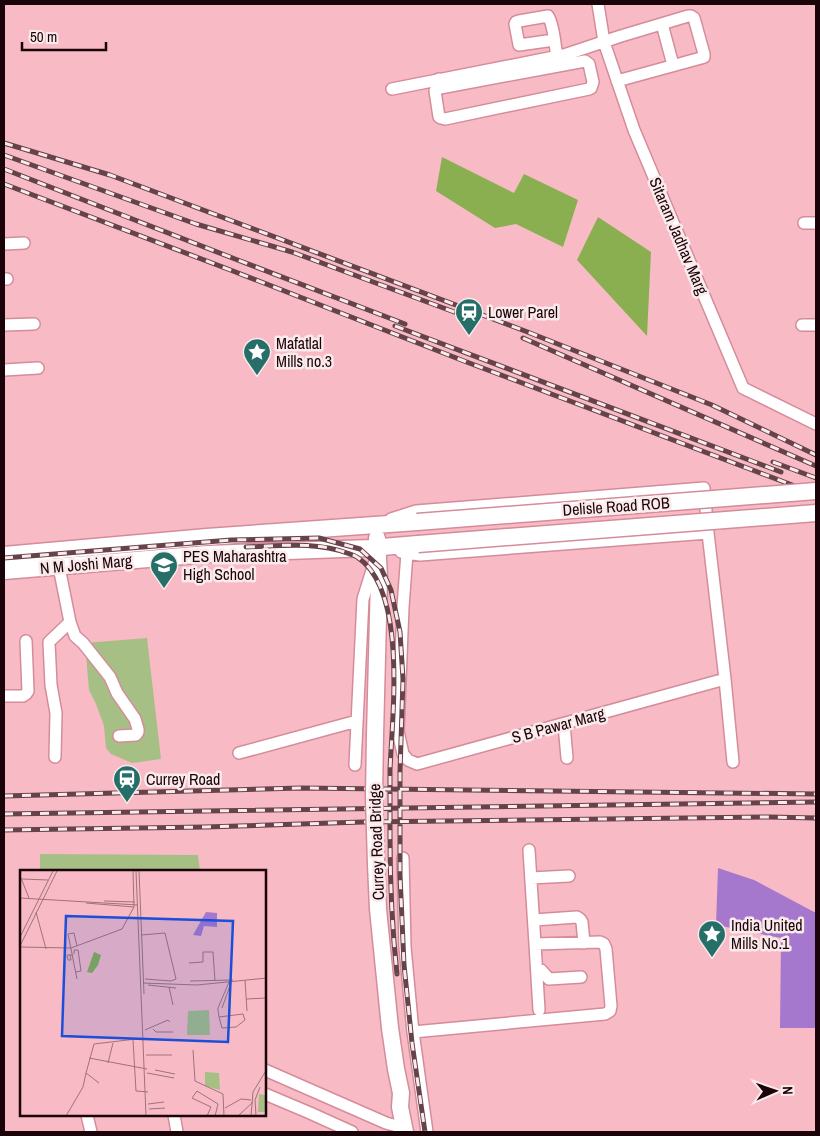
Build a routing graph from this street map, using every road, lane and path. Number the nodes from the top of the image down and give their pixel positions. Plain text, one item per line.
1 (598, 4) edge
2 (662, 24) junction
3 (554, 40) dead end
4 (604, 42) junction
5 (562, 59) junction
6 (672, 66) junction
7 (617, 81) junction
8 (440, 84) junction
9 (392, 89) dead end
10 (804, 223) dead end
11 (816, 223) edge
12 (24, 243) dead end
13 (4, 244) edge
14 (34, 324) dead end
15 (4, 325) edge
16 (816, 325) edge
17 (802, 326) dead end
18 (38, 368) dead end
19 (4, 370) edge
20 (816, 424) edge
21 (816, 491) edge
22 (816, 513) edge
23 (376, 525) junction
24 (708, 533) junction
25 (413, 548) junction
26 (377, 551) junction
27 (4, 555) edge
28 (59, 566) junction
29 (4, 571) edge
30 (70, 622) junction
31 (26, 641) dead end
32 (725, 679) junction
33 (4, 696) edge
34 (357, 721) junction
35 (564, 724) junction
36 (119, 736) dead end
37 (239, 753) dead end
38 (55, 757) dead end
39 (567, 758) dead end
40 (733, 762) dead end
41 (355, 765) dead end
42 (529, 850) dead end
43 (403, 858) dead end
44 (569, 876) dead end
45 (531, 878) junction
46 (534, 920) junction
47 (584, 943) junction
48 (535, 944) junction
49 (537, 968) junction
50 (581, 977) dead end
51 (539, 1010) dead end
52 (413, 1032) junction
53 (266, 1070) edge
54 (266, 1094) edge
55 (88, 1116) edge
56 (174, 1116) edge
57 (408, 1127) edge
58 (91, 1132) edge
59 (177, 1132) edge
60 (352, 1132) edge
61 (427, 1132) edge

1 - 4 street, Sitaram Jadhav Marg
2 - 4 street
2 - 6 street
2 - 6 street
3 - 5 street
4 - 5 street
4 - 7 street, Sitaram Jadhav Marg
5 - 8 street
5 - 8 street
6 - 7 street
7 - 20 street, Sitaram Jadhav Marg
8 - 9 street
10 - 11 street
12 - 13 street
14 - 15 street
16 - 17 street
18 - 19 street
21 - 23 main road, Delisle Road ROB, bridge
22 - 25 main road, Delisle Road ROB, bridge
23 - 24 street
23 - 26 main road, Currey Road Bridge
23 - 27 main road, N M Joshi Marg
24 - 25 street
24 - 32 street
25 - 26 main road, Delisle Road ROB
25 - 35 street, S B Pawar Marg
26 - 28 main road, N M Joshi Marg
26 - 34 street
26 - 57 main road, Currey Road Bridge, bridge
28 - 29 main road, N M Joshi Marg
28 - 30 street
30 - 36 street
30 - 38 street
31 - 33 street
32 - 35 street, S B Pawar Marg
32 - 40 street
34 - 37 street
34 - 41 street
35 - 39 street
42 - 45 street
43 - 52 street
44 - 45 street
45 - 46 street
46 - 47 street
46 - 48 street
47 - 48 street
47 - 52 street
48 - 49 street
49 - 50 street
49 - 51 street
52 - 61 street
53 - 57 street
54 - 60 street
55 - 58 street
56 - 59 street

